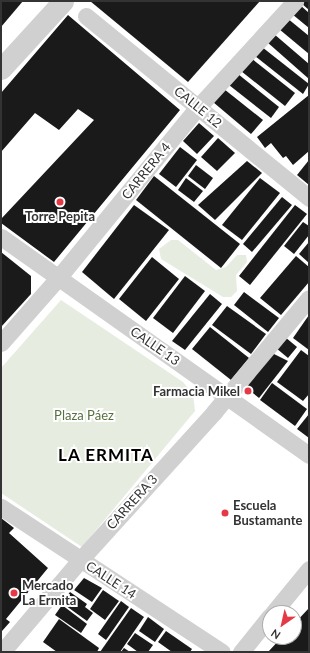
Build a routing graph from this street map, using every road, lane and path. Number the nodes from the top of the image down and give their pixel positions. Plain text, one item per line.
1 (63, 1) edge
2 (295, 1) edge
3 (86, 16) dead end
4 (1, 69) edge
5 (198, 107) junction
6 (309, 198) edge
7 (1, 237) edge
8 (58, 278) junction
9 (309, 298) edge
10 (1, 343) edge
11 (227, 396) junction
12 (309, 455) edge
13 (1, 507) edge
14 (80, 560) junction
15 (309, 568) edge
16 (279, 605) edge
17 (262, 626) edge
18 (2, 652) edge
19 (222, 652) edge
20 (241, 652) edge

1 - 4 street
2 - 5 street, CARRERA 4
3 - 5 street, CALLE 12
5 - 6 street, CALLE 12
5 - 8 street, CARRERA 4
7 - 8 street, CALLE 13
8 - 10 street, CARRERA 4
8 - 11 street, CALLE 13
9 - 11 street, CARRERA 3
11 - 12 street, CALLE 13
11 - 14 street, CARRERA 3
13 - 14 street, CALLE 14
14 - 18 street, CARRERA 3
14 - 19 street, CALLE 14
15 - 16 street
17 - 20 street

